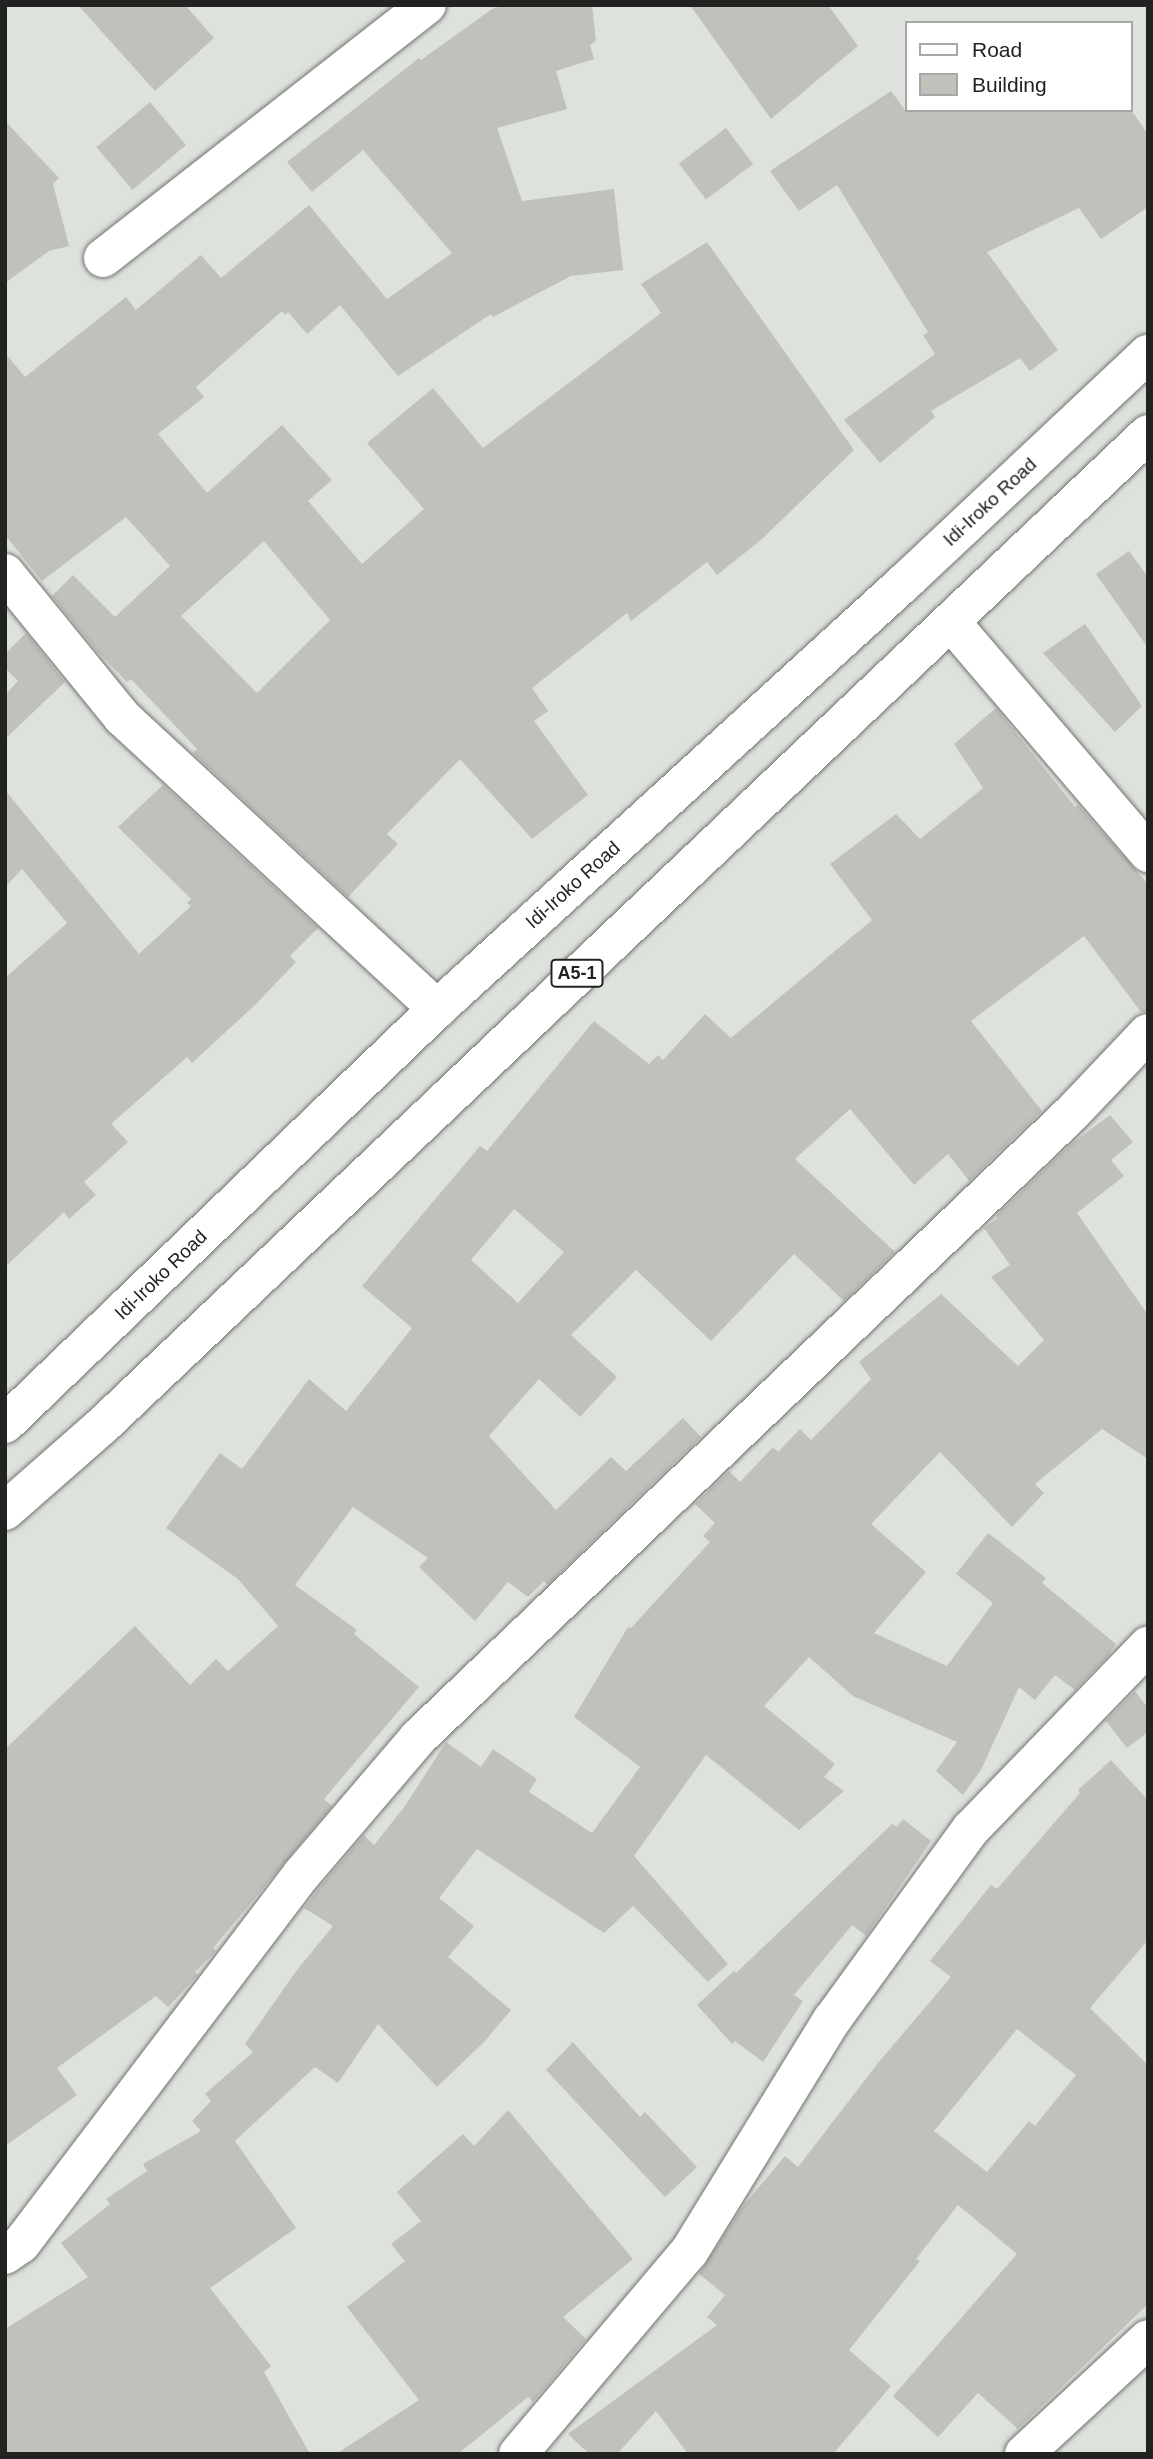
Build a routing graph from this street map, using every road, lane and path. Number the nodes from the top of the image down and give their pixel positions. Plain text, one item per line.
1 (427, 5) edge
2 (103, 258) dead end
3 (1148, 354) edge
4 (1148, 434) edge
5 (5, 573) edge
6 (951, 622) junction
7 (1148, 853) edge
8 (438, 1009) junction
9 (1148, 1033) edge
10 (5, 1424) edge
11 (5, 1511) edge
12 (1148, 1646) edge
13 (5, 2255) edge
14 (1148, 2339) edge
15 (518, 2454) edge
16 (1024, 2454) edge

1 - 2 main road
3 - 8 main road, Idi-Iroko Road
4 - 6 main road, A5-1
5 - 8 main road
6 - 7 main road
6 - 11 main road, A5-1
8 - 10 main road, Idi-Iroko Road
9 - 13 main road
12 - 15 main road
14 - 16 main road

